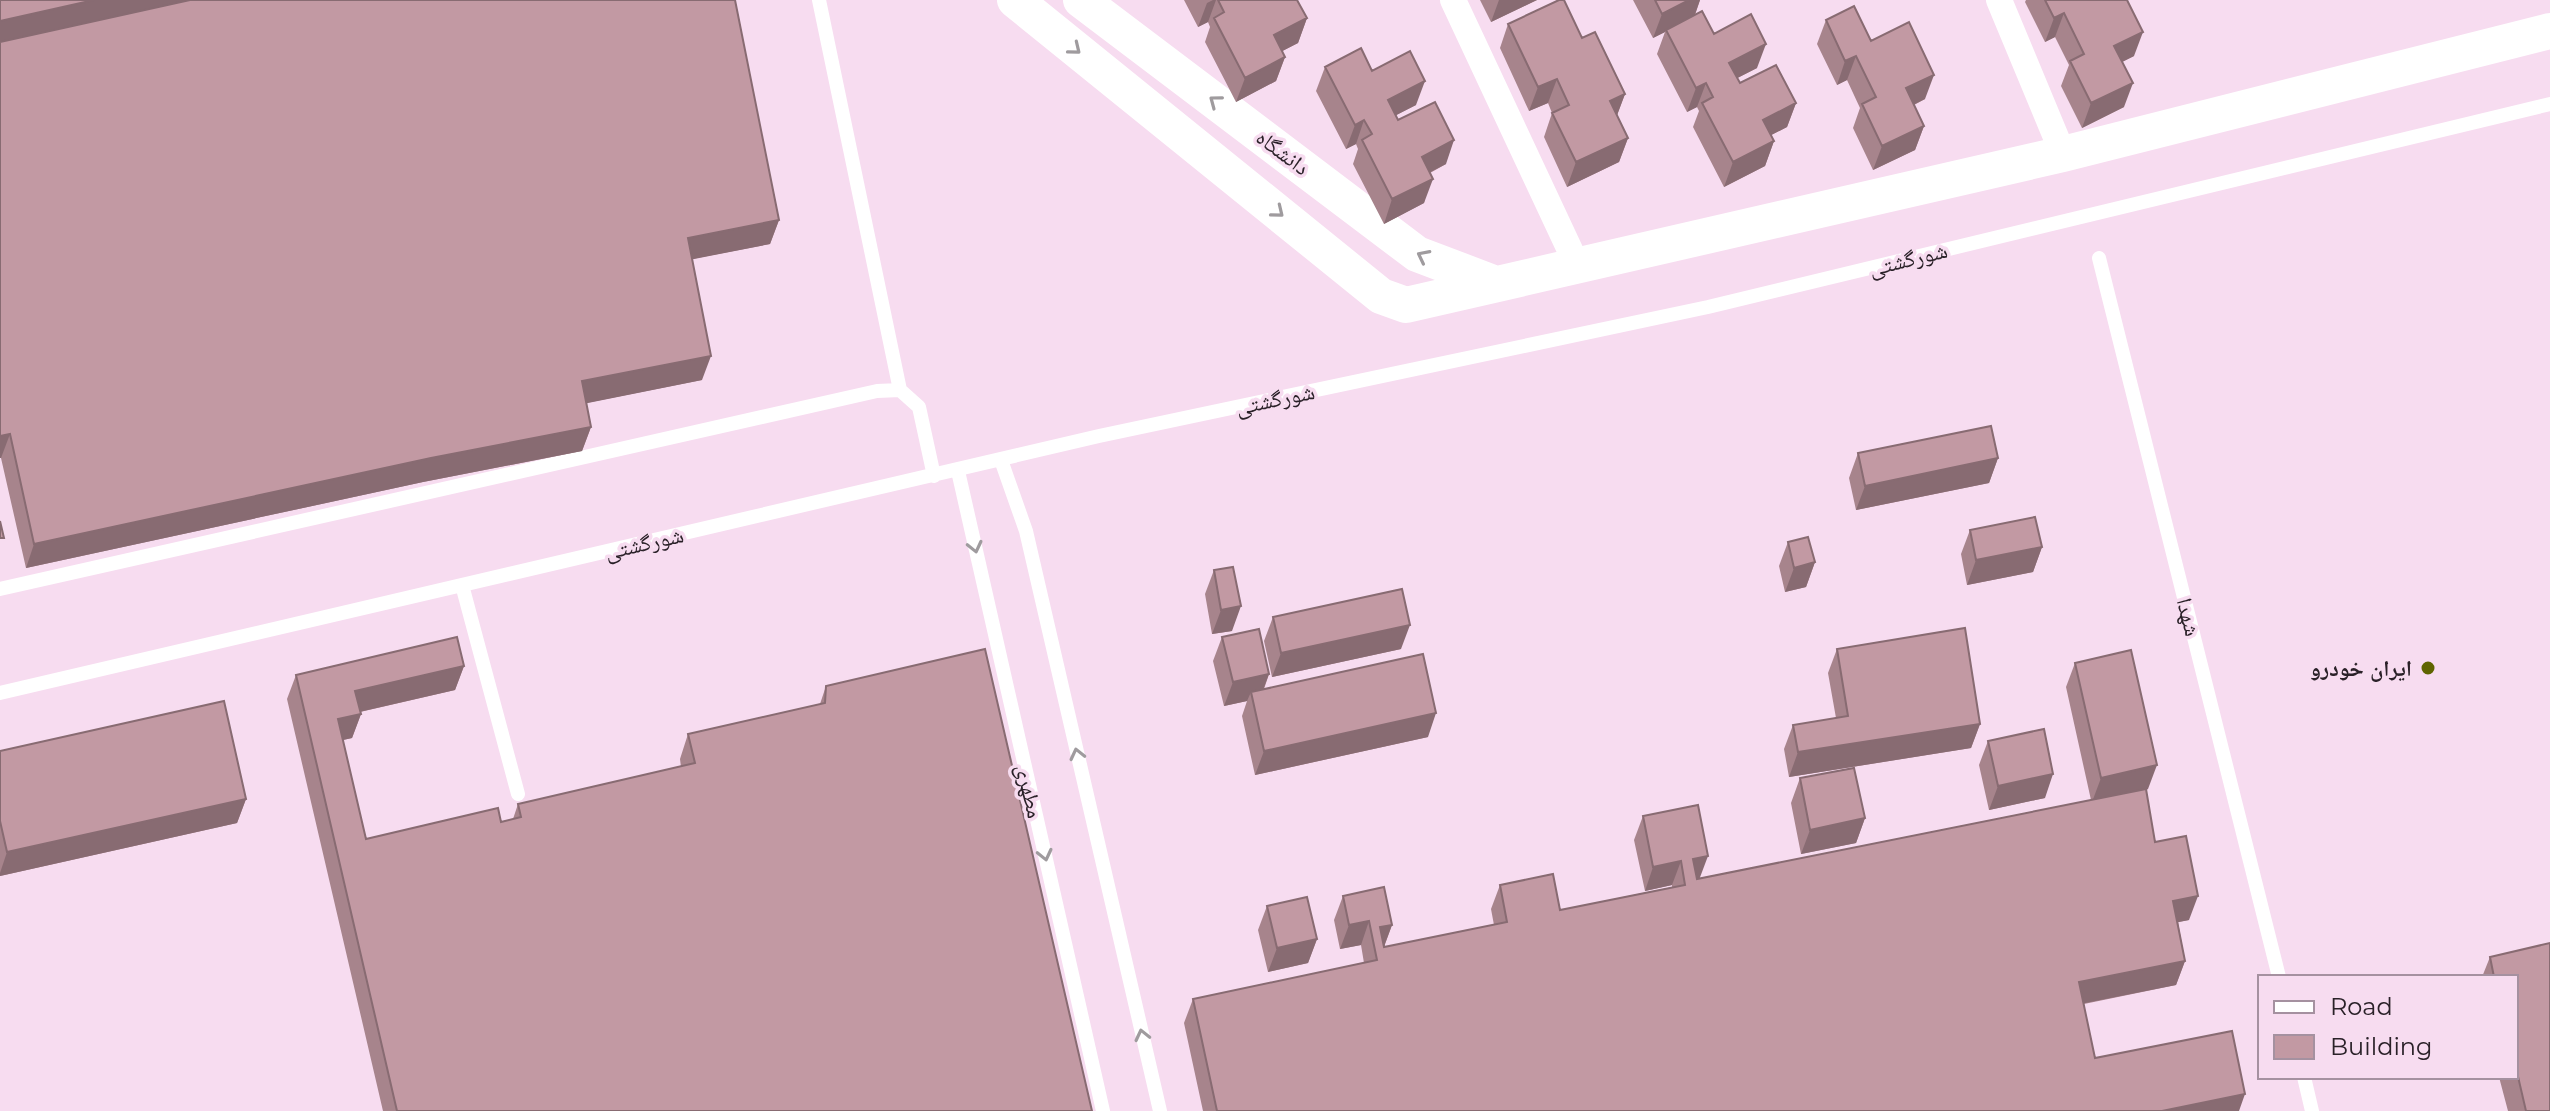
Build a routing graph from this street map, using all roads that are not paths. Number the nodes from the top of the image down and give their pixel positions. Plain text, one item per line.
1 (819, 0) edge
2 (1015, 0) edge
3 (1081, 0) edge
4 (1453, 0) edge
5 (1999, 0) edge
6 (2550, 31) edge
7 (2550, 104) edge
8 (2063, 154) junction
9 (2099, 258) dead end
10 (1577, 265) junction
11 (1496, 284) junction
12 (900, 390) junction
13 (1001, 460) junction
14 (958, 471) junction
15 (934, 476) junction
16 (462, 585) junction
17 (0, 589) edge
18 (0, 693) edge
19 (518, 794) dead end
20 (2278, 975) edge
21 (2304, 1079) edge
22 (1103, 1111) edge
23 (1160, 1111) edge
24 (2312, 1111) edge

1 - 12 lane
2 -> 11 street
11 -> 3 street, دانشگاه
4 - 10 street
5 - 8 street
6 - 8 street
7 - 13 lane, شورگشتی
8 - 10 street
9 - 20 lane, شهدا
10 - 11 street
12 - 15 lane
12 - 17 lane
13 - 14 lane, شورگشتی
23 -> 13 lane
14 - 15 lane, شورگشتی
14 -> 22 lane, مطهری
15 - 16 lane, شورگشتی
16 - 18 lane, شورگشتی
16 - 19 lane
21 - 24 lane

